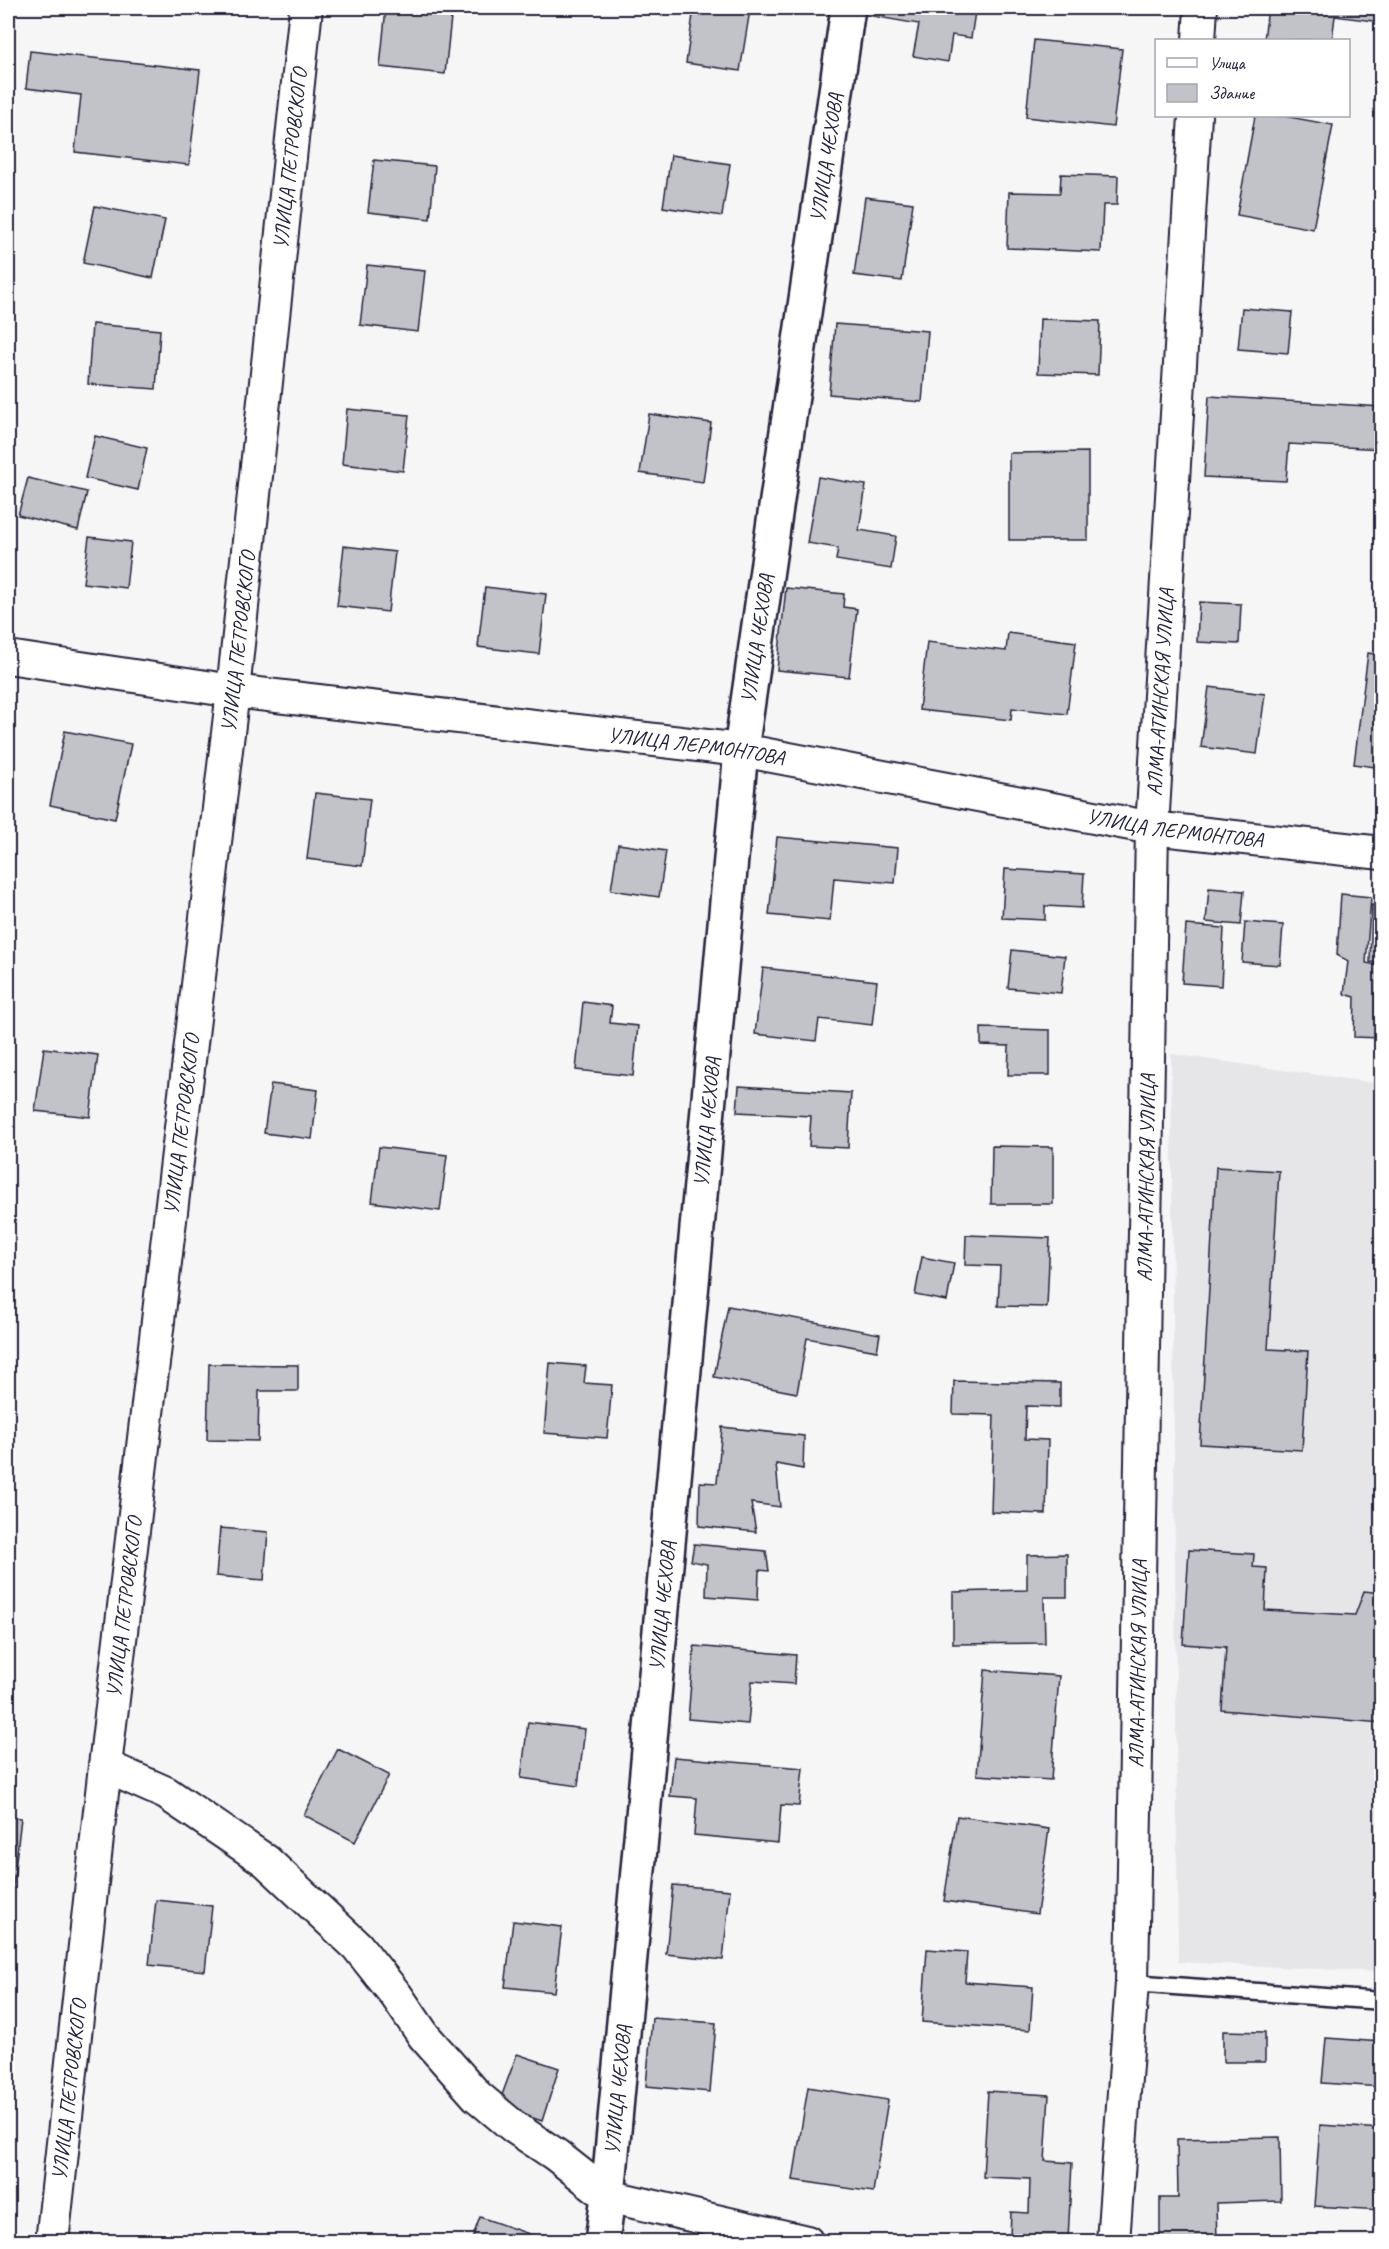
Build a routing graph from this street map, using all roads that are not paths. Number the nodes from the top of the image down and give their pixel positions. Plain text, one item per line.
1 (306, 8) edge
2 (848, 8) edge
3 (1202, 8) edge
4 (1199, 39) edge
5 (1195, 117) edge
6 (8, 657) edge
7 (233, 691) junction
8 (741, 750) junction
9 (1152, 828) junction
10 (1382, 853) edge
11 (105, 1766) junction
12 (1132, 1983) junction
13 (1382, 2001) edge
14 (608, 2196) junction
15 (52, 2241) edge
16 (602, 2241) edge
17 (807, 2241) edge
18 (1113, 2241) edge

1 - 7 street, УЛИЦА ПЕТРОВСКОГО
2 - 8 street, УЛИЦА ЧЕХОВА
3 - 4 street
5 - 9 street, АЛМА-АТИНСКАЯ УЛИЦА
6 - 7 street, УЛИЦА ЛЕРМОНТОВА
7 - 8 street, УЛИЦА ЛЕРМОНТОВА
7 - 11 street, УЛИЦА ПЕТРОВСКОГО
8 - 9 street, УЛИЦА ЛЕРМОНТОВА
8 - 14 street, УЛИЦА ЧЕХОВА
9 - 10 street, УЛИЦА ЛЕРМОНТОВА
9 - 12 street, АЛМА-АТИНСКАЯ УЛИЦА
11 - 14 street
11 - 15 street, УЛИЦА ПЕТРОВСКОГО
12 - 13 lane
12 - 18 street, АЛМА-АТИНСКАЯ УЛИЦА
14 - 16 street, УЛИЦА ЧЕХОВА
14 - 17 street

